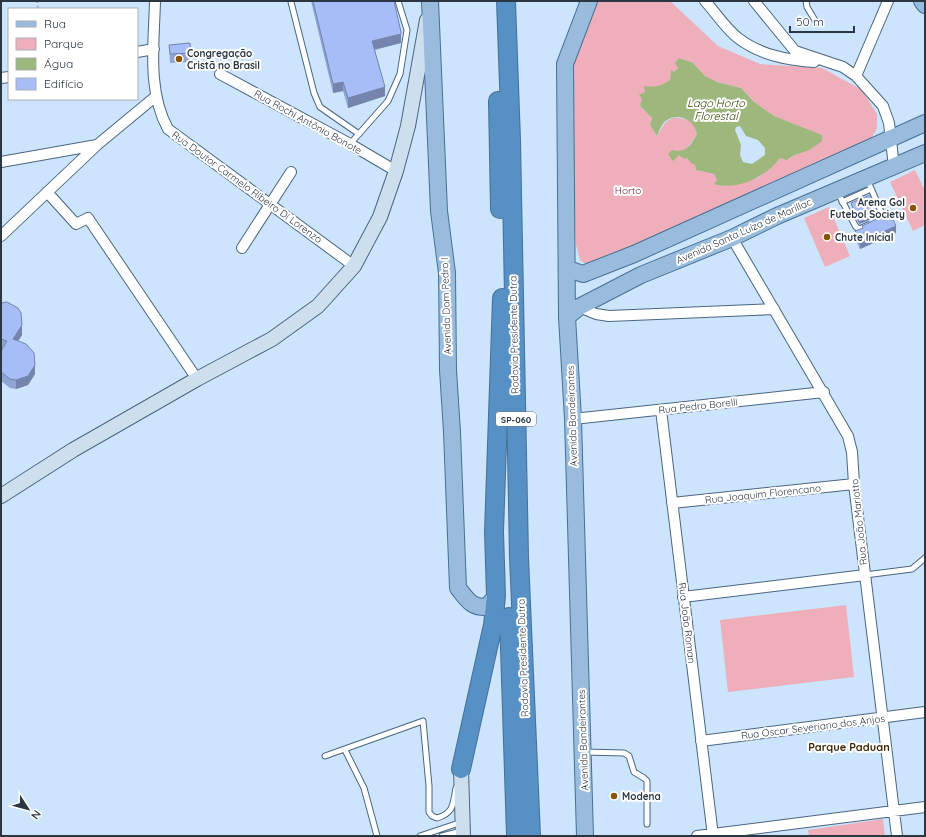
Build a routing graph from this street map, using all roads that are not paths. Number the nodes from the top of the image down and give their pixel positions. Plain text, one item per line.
1 (155, 1) edge
2 (398, 1) edge
3 (430, 1) edge
4 (495, 1) edge
5 (506, 1) edge
6 (589, 1) edge
7 (705, 1) edge
8 (709, 1) edge
9 (716, 1) edge
10 (754, 1) edge
11 (806, 1) edge
12 (888, 1) edge
13 (922, 1) edge
14 (291, 2) edge
15 (925, 5) edge
16 (816, 22) dead end
17 (154, 49) junction
18 (138, 52) edge
19 (815, 61) junction
20 (220, 74) dead end
21 (856, 76) junction
22 (155, 97) junction
23 (925, 123) edge
24 (359, 134) junction
25 (891, 138) junction
26 (350, 144) junction
27 (97, 145) junction
28 (925, 153) edge
29 (1, 162) edge
30 (894, 167) junction
31 (396, 171) junction
32 (292, 172) dead end
33 (869, 183) junction
34 (47, 192) junction
35 (840, 196) junction
36 (271, 204) junction
37 (1, 236) edge
38 (732, 238) junction
39 (242, 248) dead end
40 (634, 254) junction
41 (354, 266) junction
42 (568, 269) junction
43 (641, 275) junction
44 (502, 298) junction
45 (774, 309) junction
46 (573, 312) junction
47 (197, 379) junction
48 (824, 392) junction
49 (661, 410) junction
50 (573, 419) junction
51 (854, 484) junction
52 (1, 496) edge
53 (672, 503) junction
54 (925, 558) edge
55 (865, 575) junction
56 (496, 596) junction
57 (683, 597) junction
58 (925, 712) edge
59 (882, 718) junction
60 (701, 741) junction
61 (345, 750) junction
62 (583, 752) junction
63 (326, 756) dead end
64 (461, 770) junction
65 (925, 807) edge
66 (894, 810) junction
67 (647, 824) dead end
68 (463, 830) edge
69 (713, 835) edge
70 (377, 836) edge
71 (420, 836) edge
72 (442, 836) edge
73 (516, 836) edge
74 (531, 836) edge
75 (585, 836) edge
76 (697, 836) edge
77 (897, 836) edge

1 - 17 street, Rua Doutor Carmelo Ribeiro Di Lorenzo
2 - 24 lane
3 - 31 main road
3 - 56 main road, Avenida Dom Pedro I
4 - 44 highway, Rodovia Presidente Dutra / SP-060
5 - 74 highway, Rodovia Presidente Dutra / SP-060
6 - 42 main road, Avenida Bandeirantes
7 - 19 street
8 - 9 street
10 - 19 street
11 - 16 lane
12 - 21 street
13 - 15 main road
14 - 24 lane
17 - 18 street
17 - 22 street, Rua Doutor Carmelo Ribeiro Di Lorenzo
19 - 21 street
20 - 26 street, Rua Rochi Antônio Bonote
21 - 25 street
22 - 27 street
22 - 36 street, Rua Doutor Carmelo Ribeiro Di Lorenzo
23 - 25 main road
24 - 26 lane
25 - 30 street
25 - 40 main road
26 - 31 street, Rua Rochi Antônio Bonote
27 - 29 street
27 - 34 street
28 - 30 main road, Avenida Santa Luíza de Marillac
30 - 33 main road, Avenida Santa Luíza de Marillac
31 - 41 main road
32 - 36 street
33 - 35 main road, Avenida Santa Luíza de Marillac
33 - 35 lane
34 - 37 street
34 - 47 street
35 - 38 main road, Avenida Santa Luíza de Marillac
36 - 39 street
36 - 41 street, Rua Doutor Carmelo Ribeiro Di Lorenzo
38 - 43 main road, Avenida Santa Luíza de Marillac
38 - 45 street, Rua João Mariotto
40 - 42 main road
40 - 43 main road
41 - 47 main road
42 - 46 main road, Avenida Bandeirantes
43 - 46 main road, Avenida Santa Luíza de Marillac
44 - 56 highway
44 - 73 highway, Rodovia Presidente Dutra / SP-060
45 - 46 street
45 - 48 street, Rua João Mariotto
46 - 50 main road, Avenida Bandeirantes
47 - 52 main road
48 - 49 street, Rua Pedro Borelli
48 - 51 street, Rua João Mariotto
49 - 50 street, Rua Pedro Borelli
49 - 53 street, Rua João Roman
50 - 62 main road, Avenida Bandeirantes
51 - 53 street, Rua Joaquim Florencano
51 - 55 street, Rua João Mariotto
53 - 57 street, Rua João Roman
54 - 55 lane
55 - 57 street
55 - 59 street, Rua João Mariotto
56 - 64 highway
57 - 60 street, Rua João Roman
58 - 59 street, Rua Oscar Severiano dos Anjos
59 - 60 street, Rua Oscar Severiano dos Anjos
59 - 66 street, Rua João Mariotto
60 - 69 street, Rua João Roman
61 - 63 lane
61 - 64 lane
61 - 70 lane
62 - 67 lane
62 - 75 main road, Avenida Bandeirantes
64 - 68 main road
65 - 66 street
66 - 69 street
66 - 77 street, Rua João Mariotto
68 - 71 lane
68 - 72 lane
69 - 76 street

